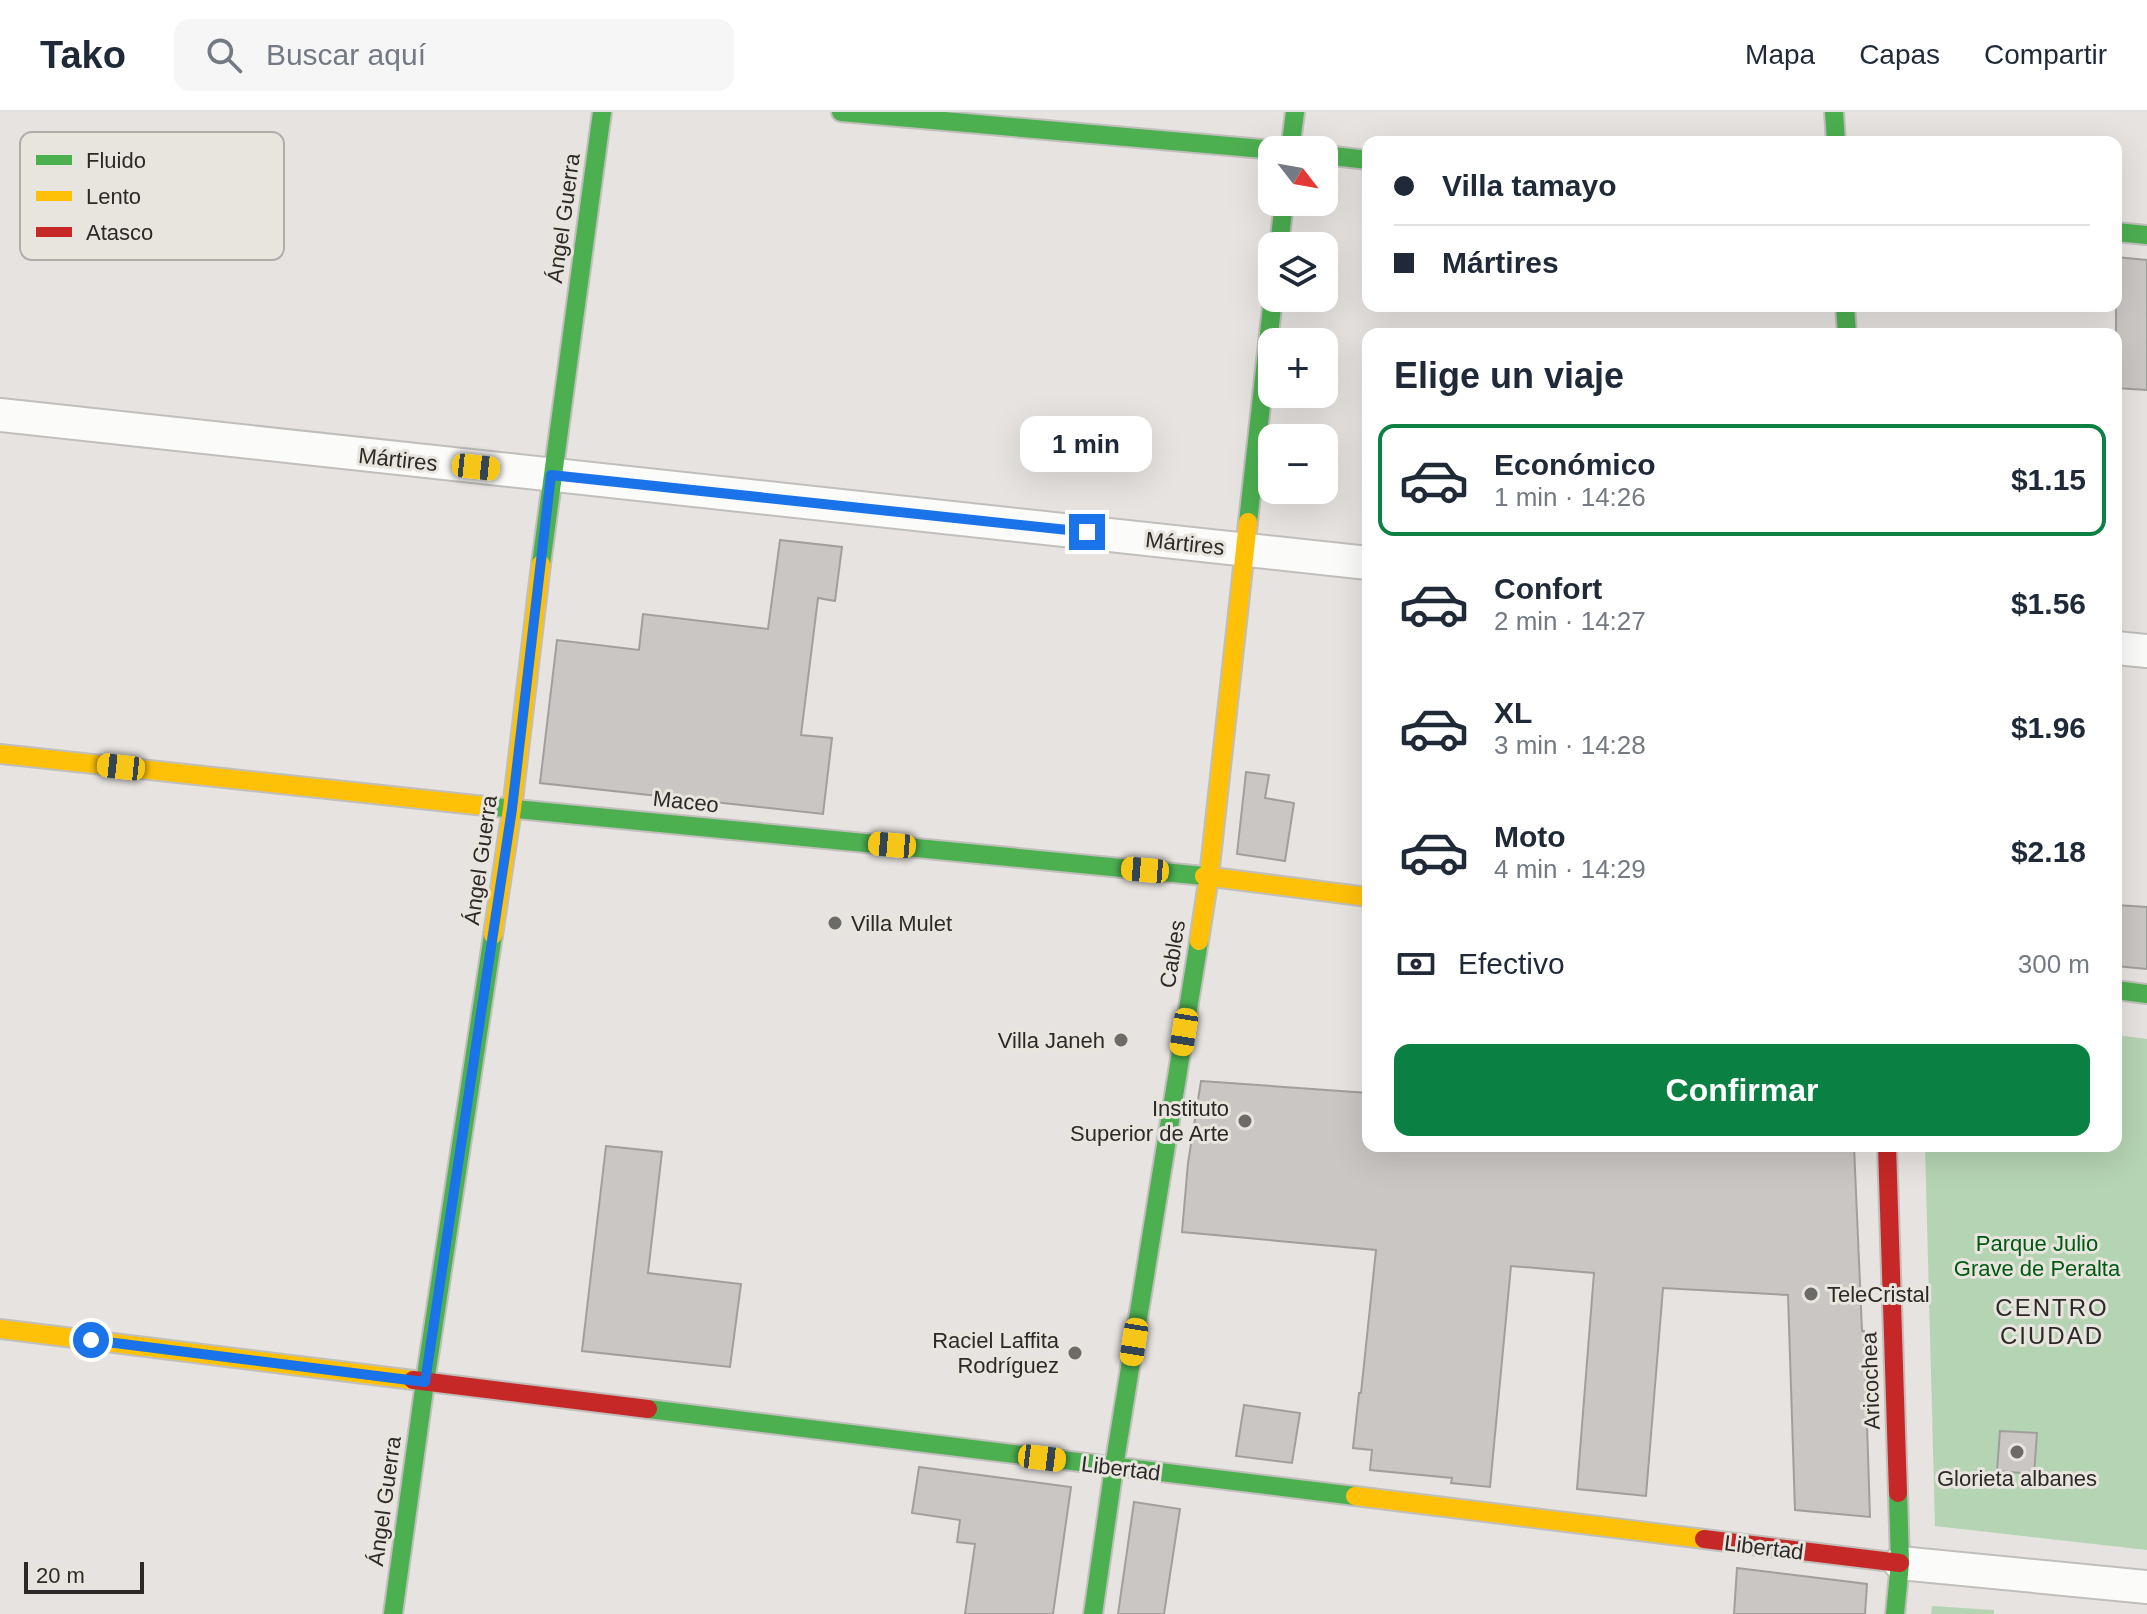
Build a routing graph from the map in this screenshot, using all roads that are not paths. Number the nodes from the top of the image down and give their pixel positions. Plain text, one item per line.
1 (602, 112) edge
2 (841, 112) edge
3 (1295, 112) edge
4 (1834, 112) edge
5 (1292, 136) edge
6 (1836, 136) edge
7 (1258, 149) edge
8 (1338, 157) edge
9 (1362, 159) edge
10 (2122, 233) edge
11 (2147, 235) edge
12 (1271, 312) edge
13 (0, 415) edge
14 (551, 475) junction
15 (1245, 549) junction
16 (1362, 562) edge
17 (2122, 649) edge
18 (2147, 651) edge
19 (0, 754) edge
20 (512, 809) junction
21 (1209, 876) junction
22 (1362, 896) edge
23 (2122, 991) edge
24 (2147, 994) edge
25 (1887, 1152) edge
26 (0, 1329) edge
27 (425, 1382) junction
28 (1114, 1467) junction
29 (1900, 1563) junction
30 (2147, 1587) edge
31 (393, 1614) edge
32 (1093, 1614) edge
33 (1895, 1614) edge

1 - 14 street, Ángel Guerra
2 - 7 street
3 - 5 street
4 - 6 street
8 - 9 street
10 - 11 street
12 - 15 street, Cables
13 - 14 street, Mártires
14 - 15 street, Mártires
14 - 20 street, Ángel Guerra
15 - 16 street, Mártires
15 - 21 street, Cables
17 - 18 street
19 - 20 street, Maceo
20 - 21 street, Maceo
20 - 27 street, Ángel Guerra
21 - 22 street, Maceo
21 - 28 street, Cables
23 - 24 street
25 - 29 street, Aricochea
26 - 27 street, Libertad
27 - 28 street, Libertad
27 - 31 street, Ángel Guerra
28 - 29 street, Libertad
28 - 32 street, Cables
29 - 30 street, Libertad
29 - 33 street, Aricochea

